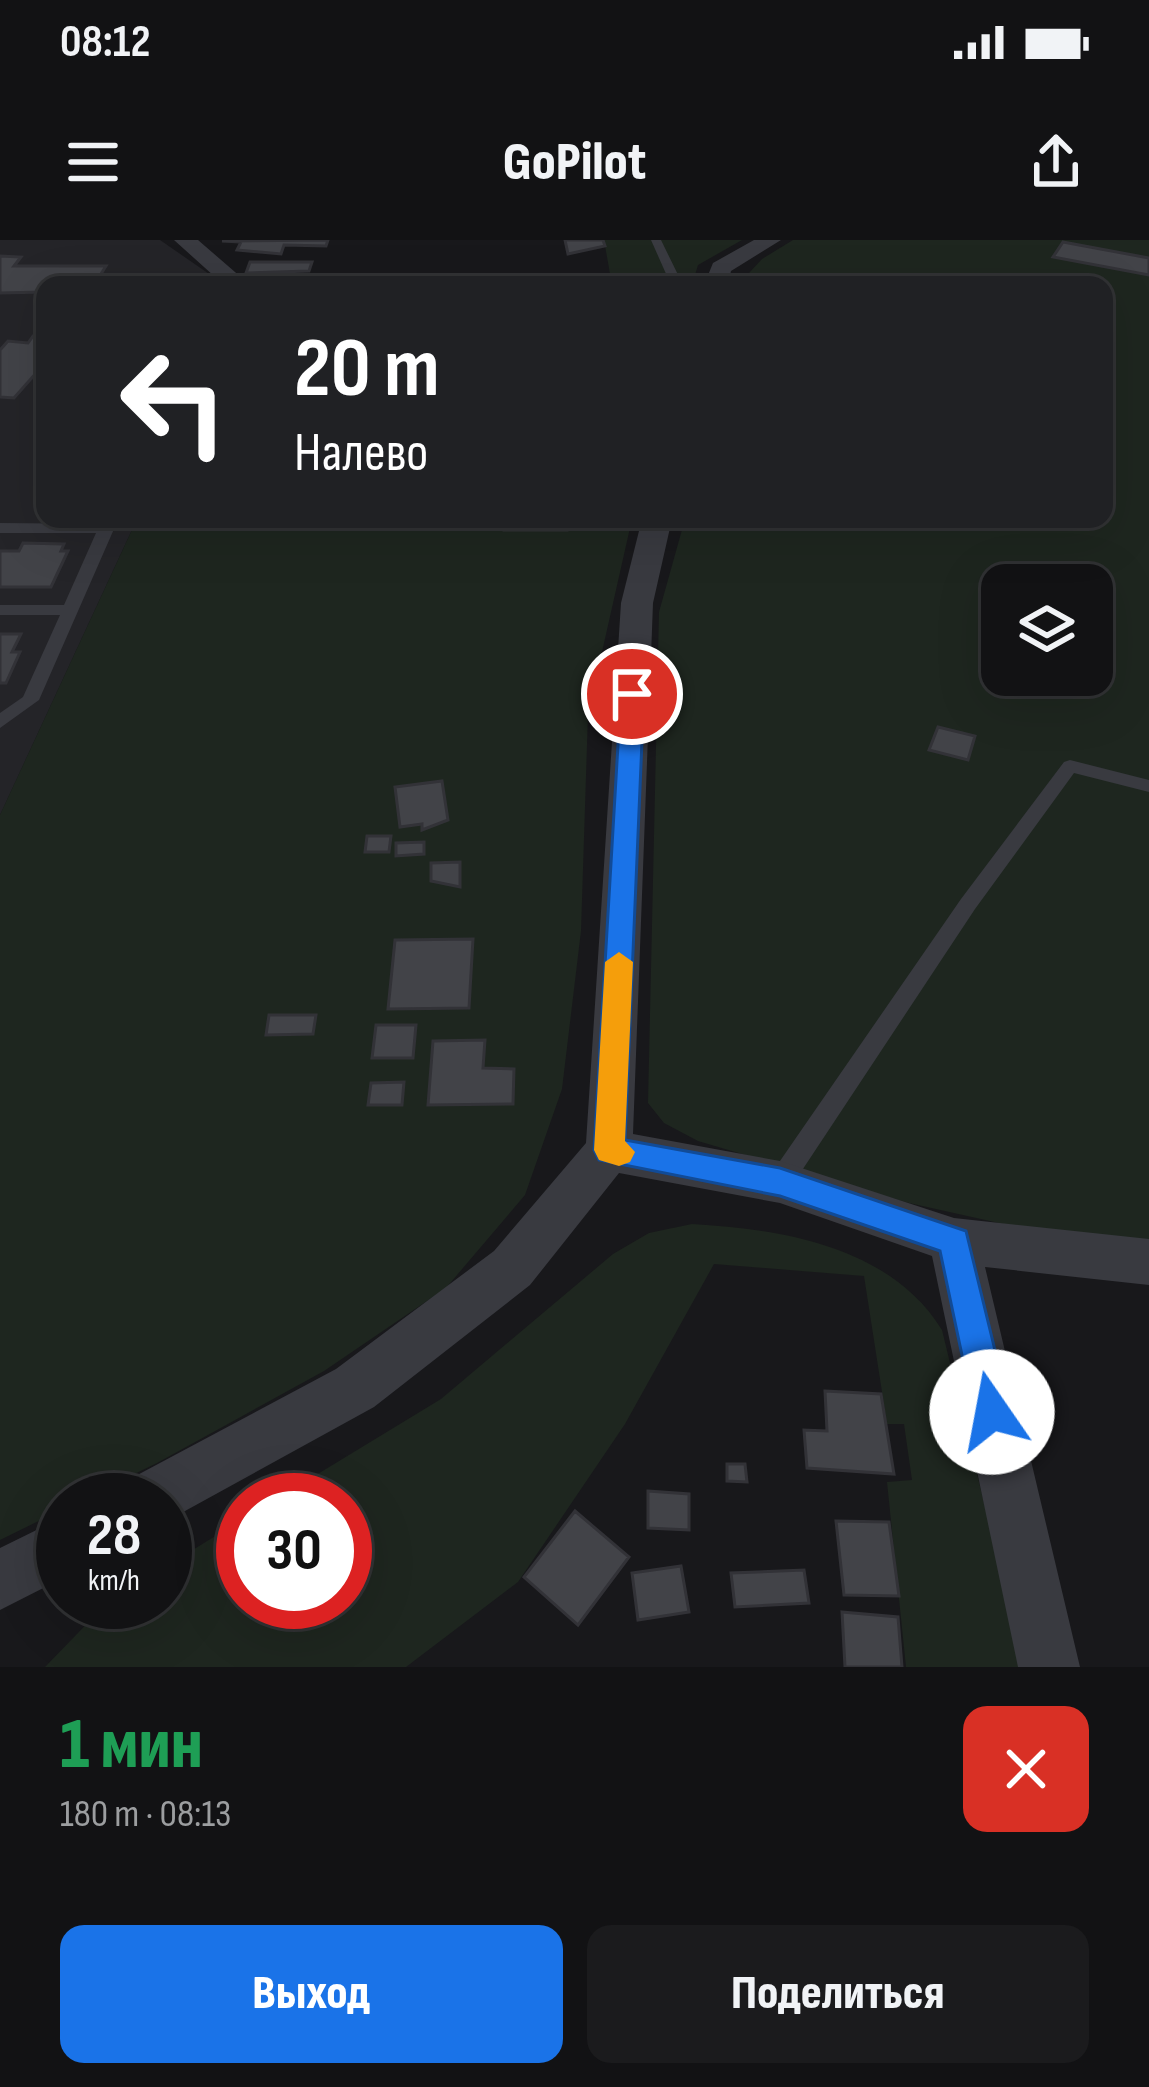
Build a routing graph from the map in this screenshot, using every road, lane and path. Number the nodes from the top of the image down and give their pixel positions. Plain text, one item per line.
1 (185, 240) edge
2 (656, 240) edge
3 (770, 240) edge
4 (227, 276) edge
5 (673, 276) edge
6 (719, 276) edge
7 (0, 528) edge
8 (655, 528) edge
9 (0, 610) edge
10 (70, 610) junction
11 (0, 722) edge
12 (1149, 786) edge
13 (610, 1150) junction
14 (780, 1182) junction
15 (954, 1241) junction
16 (1149, 1262) edge
17 (192, 1476) edge
18 (36, 1561) edge
19 (0, 1580) edge
20 (1049, 1667) edge

1 - 4 street
2 - 5 lane
3 - 6 street
7 - 10 lane
8 - 13 street
9 - 10 lane
10 - 11 lane
12 - 14 lane
13 - 14 street
13 - 17 street
14 - 15 street
15 - 16 street
15 - 20 street
18 - 19 street

